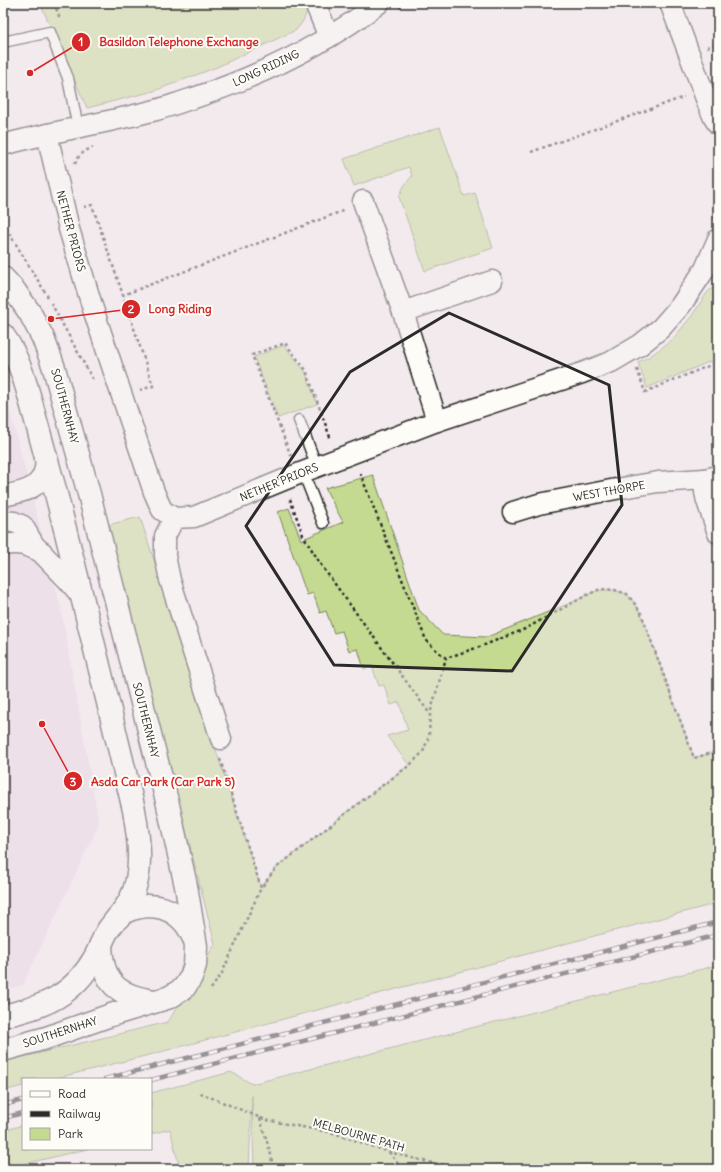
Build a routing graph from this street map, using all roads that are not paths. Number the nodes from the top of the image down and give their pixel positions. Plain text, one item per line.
1 (315, 3) edge
2 (670, 3) edge
3 (388, 7) edge
4 (329, 37) junction
5 (3, 42) edge
6 (718, 124) edge
7 (78, 128) junction
8 (47, 134) junction
9 (3, 145) edge
10 (357, 205) road end
11 (715, 231) edge
12 (711, 271) edge
13 (3, 278) edge
14 (492, 281) dead end
15 (403, 312) junction
16 (3, 335) edge
17 (299, 420) dead end
18 (437, 421) junction
19 (45, 455) junction
20 (305, 470) junction
21 (712, 478) edge
22 (3, 496) edge
23 (513, 512) dead end
24 (174, 518) junction
25 (3, 521) edge
26 (323, 523) dead end
27 (22, 526) junction
28 (3, 530) edge
29 (718, 533) edge
30 (3, 545) edge
31 (42, 552) junction
32 (3, 555) edge
33 (82, 597) junction
34 (220, 746) road end
35 (117, 919) junction
36 (101, 944) junction
37 (196, 946) junction
38 (155, 1001) junction
39 (3, 1016) edge
40 (3, 1050) edge

1 - 4 street
2 - 6 street
3 - 4 street, LONG RIDING
4 - 7 street, LONG RIDING
5 - 7 lane
7 - 8 street, LONG RIDING
8 - 9 street, LONG RIDING
8 - 24 street, NETHER PRIORS
10 - 15 street
11 - 12 street, NETHER PRIORS
12 - 18 street, NETHER PRIORS
13 - 37 street, SOUTHERNHAY
14 - 15 street
15 - 18 street
16 - 19 street
17 - 20 lane
18 - 20 street, NETHER PRIORS
19 - 22 street
19 - 33 street
20 - 24 street, NETHER PRIORS
20 - 26 lane
21 - 23 street, WEST THORPE
21 - 29 street
24 - 34 street
25 - 27 street
27 - 28 street
27 - 31 street
30 - 31 street
31 - 32 street
31 - 33 street
33 - 35 street
35 - 36 street
35 - 37 street
36 - 38 street
36 - 39 street
37 - 38 street, SOUTHERNHAY
38 - 40 street, SOUTHERNHAY

